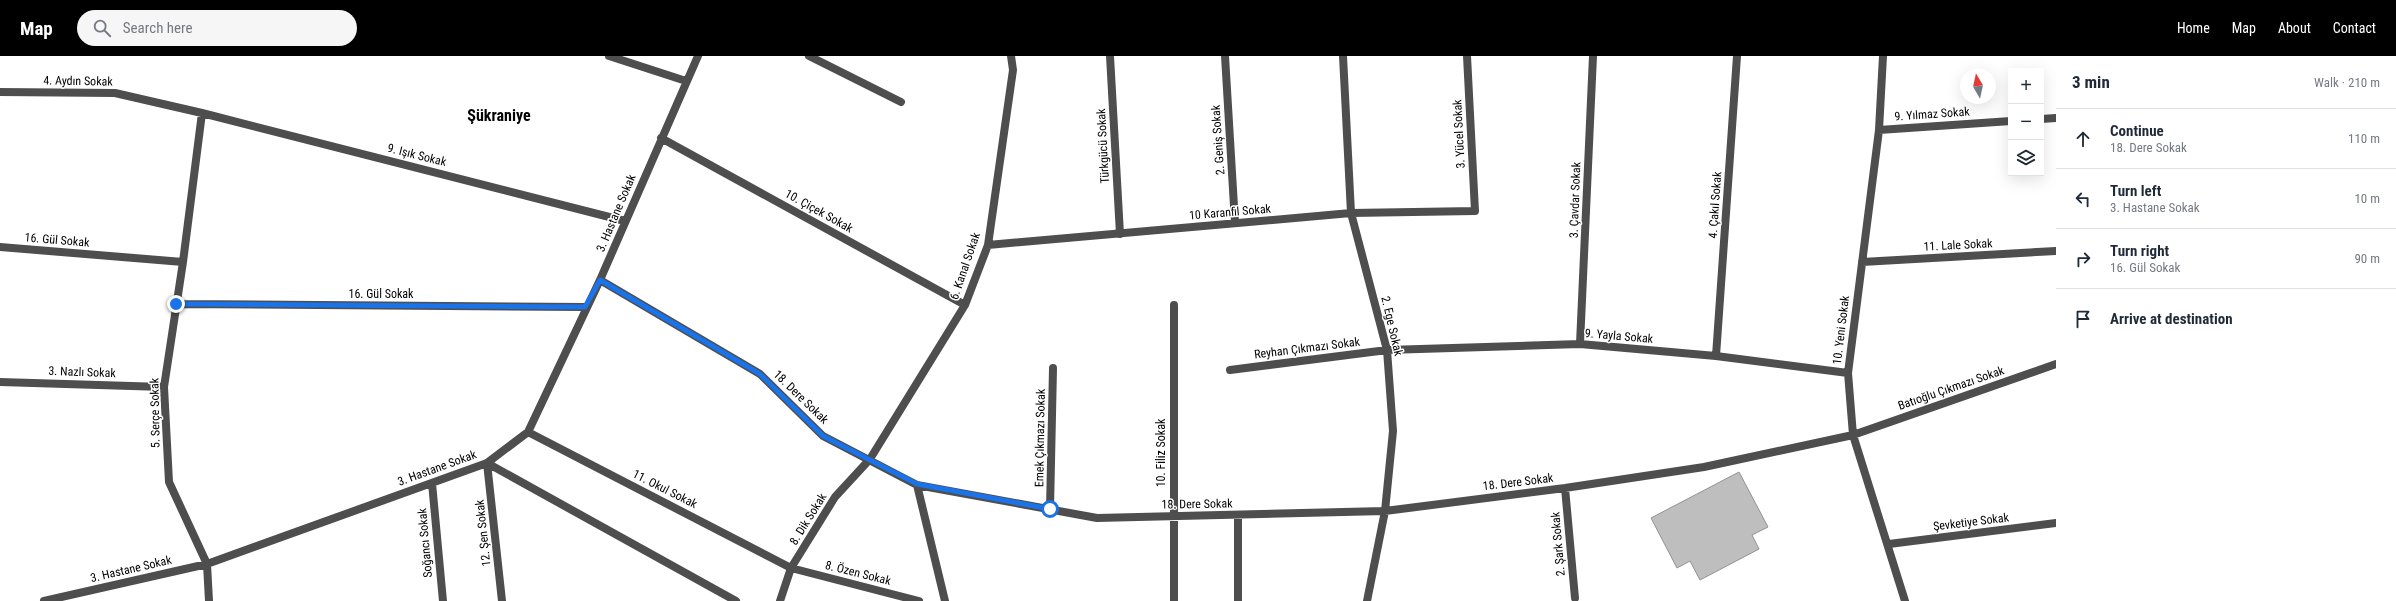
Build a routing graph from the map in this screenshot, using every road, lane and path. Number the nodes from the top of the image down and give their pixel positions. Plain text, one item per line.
1 (609, 56) edge
2 (698, 56) edge
3 (808, 56) edge
4 (1011, 56) edge
5 (1110, 56) edge
6 (1225, 56) edge
7 (1343, 56) edge
8 (1467, 56) edge
9 (1593, 56) edge
10 (1737, 56) edge
11 (1883, 56) edge
12 (686, 81) junction
13 (0, 92) edge
14 (901, 102) dead end
15 (202, 113) junction
16 (2056, 118) edge
17 (2044, 119) edge
18 (2008, 121) edge
19 (1879, 130) junction
20 (661, 138) junction
21 (1475, 211) joint
22 (1350, 213) junction
23 (625, 221) junction
24 (1236, 223) junction
25 (1120, 234) junction
26 (988, 245) junction
27 (0, 247) edge
28 (2056, 251) edge
29 (183, 262) junction
30 (1862, 262) junction
31 (600, 280) junction
32 (176, 304) junction
33 (965, 305) junction
34 (1174, 305) dead end
35 (585, 307) junction
36 (1580, 344) junction
37 (1387, 350) junction
38 (1716, 356) junction
39 (2056, 364) edge
40 (1053, 368) dead end
41 (1230, 370) dead end
42 (1848, 373) junction
43 (0, 382) edge
44 (164, 387) junction
45 (528, 432) junction
46 (1853, 435) junction
47 (870, 459) junction
48 (487, 463) junction
49 (432, 483) junction
50 (917, 484) junction
51 (1565, 488) junction
52 (1050, 509) junction
53 (1385, 511) junction
54 (1238, 515) junction
55 (1173, 516) junction
56 (2056, 523) edge
57 (1889, 544) junction
58 (207, 564) junction
59 (791, 568) junction
60 (1575, 598) dead end
61 (44, 601) edge
62 (209, 601) edge
63 (442, 601) edge
64 (502, 601) edge
65 (736, 601) edge
66 (780, 601) edge
67 (919, 601) edge
68 (945, 601) edge
69 (1174, 601) edge
70 (1238, 601) edge
71 (1367, 601) edge
72 (1905, 601) edge

1 - 12 street
2 - 12 street, 3. Hastane Sokak
3 - 14 street
4 - 26 street, 6. Kanal Sokak
5 - 25 street, Türkgücü Sokak
6 - 24 street, 2. Geniş Sokak
7 - 22 street, 2. Ege Sokak
8 - 21 street, 3. Yücel Sokak
9 - 36 street, 3. Çavdar Sokak
10 - 38 street, 4. Çakıl Sokak
11 - 19 street, 10. Yeni Sokak
12 - 20 street, 3. Hastane Sokak
13 - 15 street, 4. Aydın Sokak
15 - 23 street, 9. Işık Sokak
15 - 29 street, 5. Serçe Sokak
16 - 17 street
18 - 19 street, 9. Yılmaz Sokak
19 - 30 street, 10. Yeni Sokak
20 - 23 street, 3. Hastane Sokak
20 - 33 street, 10. Çiçek Sokak
21 - 22 street, 10 Karanfil Sokak
22 - 24 street, 10 Karanfil Sokak
22 - 37 street, 2. Ege Sokak
23 - 31 street, 3. Hastane Sokak
24 - 25 street, 10 Karanfil Sokak
25 - 26 street, 10 Karanfil Sokak
26 - 33 street, 6. Kanal Sokak
27 - 29 street, 16. Gül Sokak
28 - 30 street, 11. Lale Sokak
29 - 32 street, 5. Serçe Sokak
30 - 42 street, 10. Yeni Sokak
31 - 35 street, 3. Hastane Sokak
31 - 47 street, 18. Dere Sokak
32 - 35 street, 16. Gül Sokak
32 - 44 street, 5. Serçe Sokak
33 - 47 street, 6. Kanal Sokak
34 - 55 street, 10. Filiz Sokak
35 - 45 street, 3. Hastane Sokak
36 - 37 street, 9. Yayla Sokak
36 - 38 street, 9. Yayla Sokak
37 - 41 street, Reyhan Çıkmazı Sokak
37 - 53 street, 2. Ege Sokak
38 - 42 street, 9. Yayla Sokak
39 - 46 street, Batıoğlu Çıkmazı Sokak
40 - 52 street, Emek Çıkmazı Sokak
42 - 46 street, 10. Yeni Sokak
43 - 44 street, 3. Nazlı Sokak
44 - 58 street, 5. Serçe Sokak
45 - 48 street, 3. Hastane Sokak
45 - 59 street, 11. Okul Sokak
46 - 51 street, 18. Dere Sokak
46 - 57 street, 10. Yeni Sokak
47 - 50 street, 18. Dere Sokak
47 - 59 street, 8. Dik Sokak
48 - 49 street, 3. Hastane Sokak
48 - 64 street, 12. Şen Sokak
48 - 65 street
49 - 58 street, 3. Hastane Sokak
49 - 63 street, Soğancı Sokak
50 - 52 street, 18. Dere Sokak
50 - 68 street
51 - 53 street, 18. Dere Sokak
51 - 60 street, 2. Şark Sokak
52 - 55 street, 18. Dere Sokak
53 - 54 street, 18. Dere Sokak
53 - 71 street, 2. Ege Sokak
54 - 55 street, 18. Dere Sokak
54 - 70 street
55 - 69 street, 10. Filiz Sokak
56 - 57 street, Şevketiye Sokak
57 - 72 street, 10. Yeni Sokak
58 - 61 street, 3. Hastane Sokak
58 - 62 street
59 - 66 street, 8. Dik Sokak
59 - 67 street, 8. Özen Sokak

